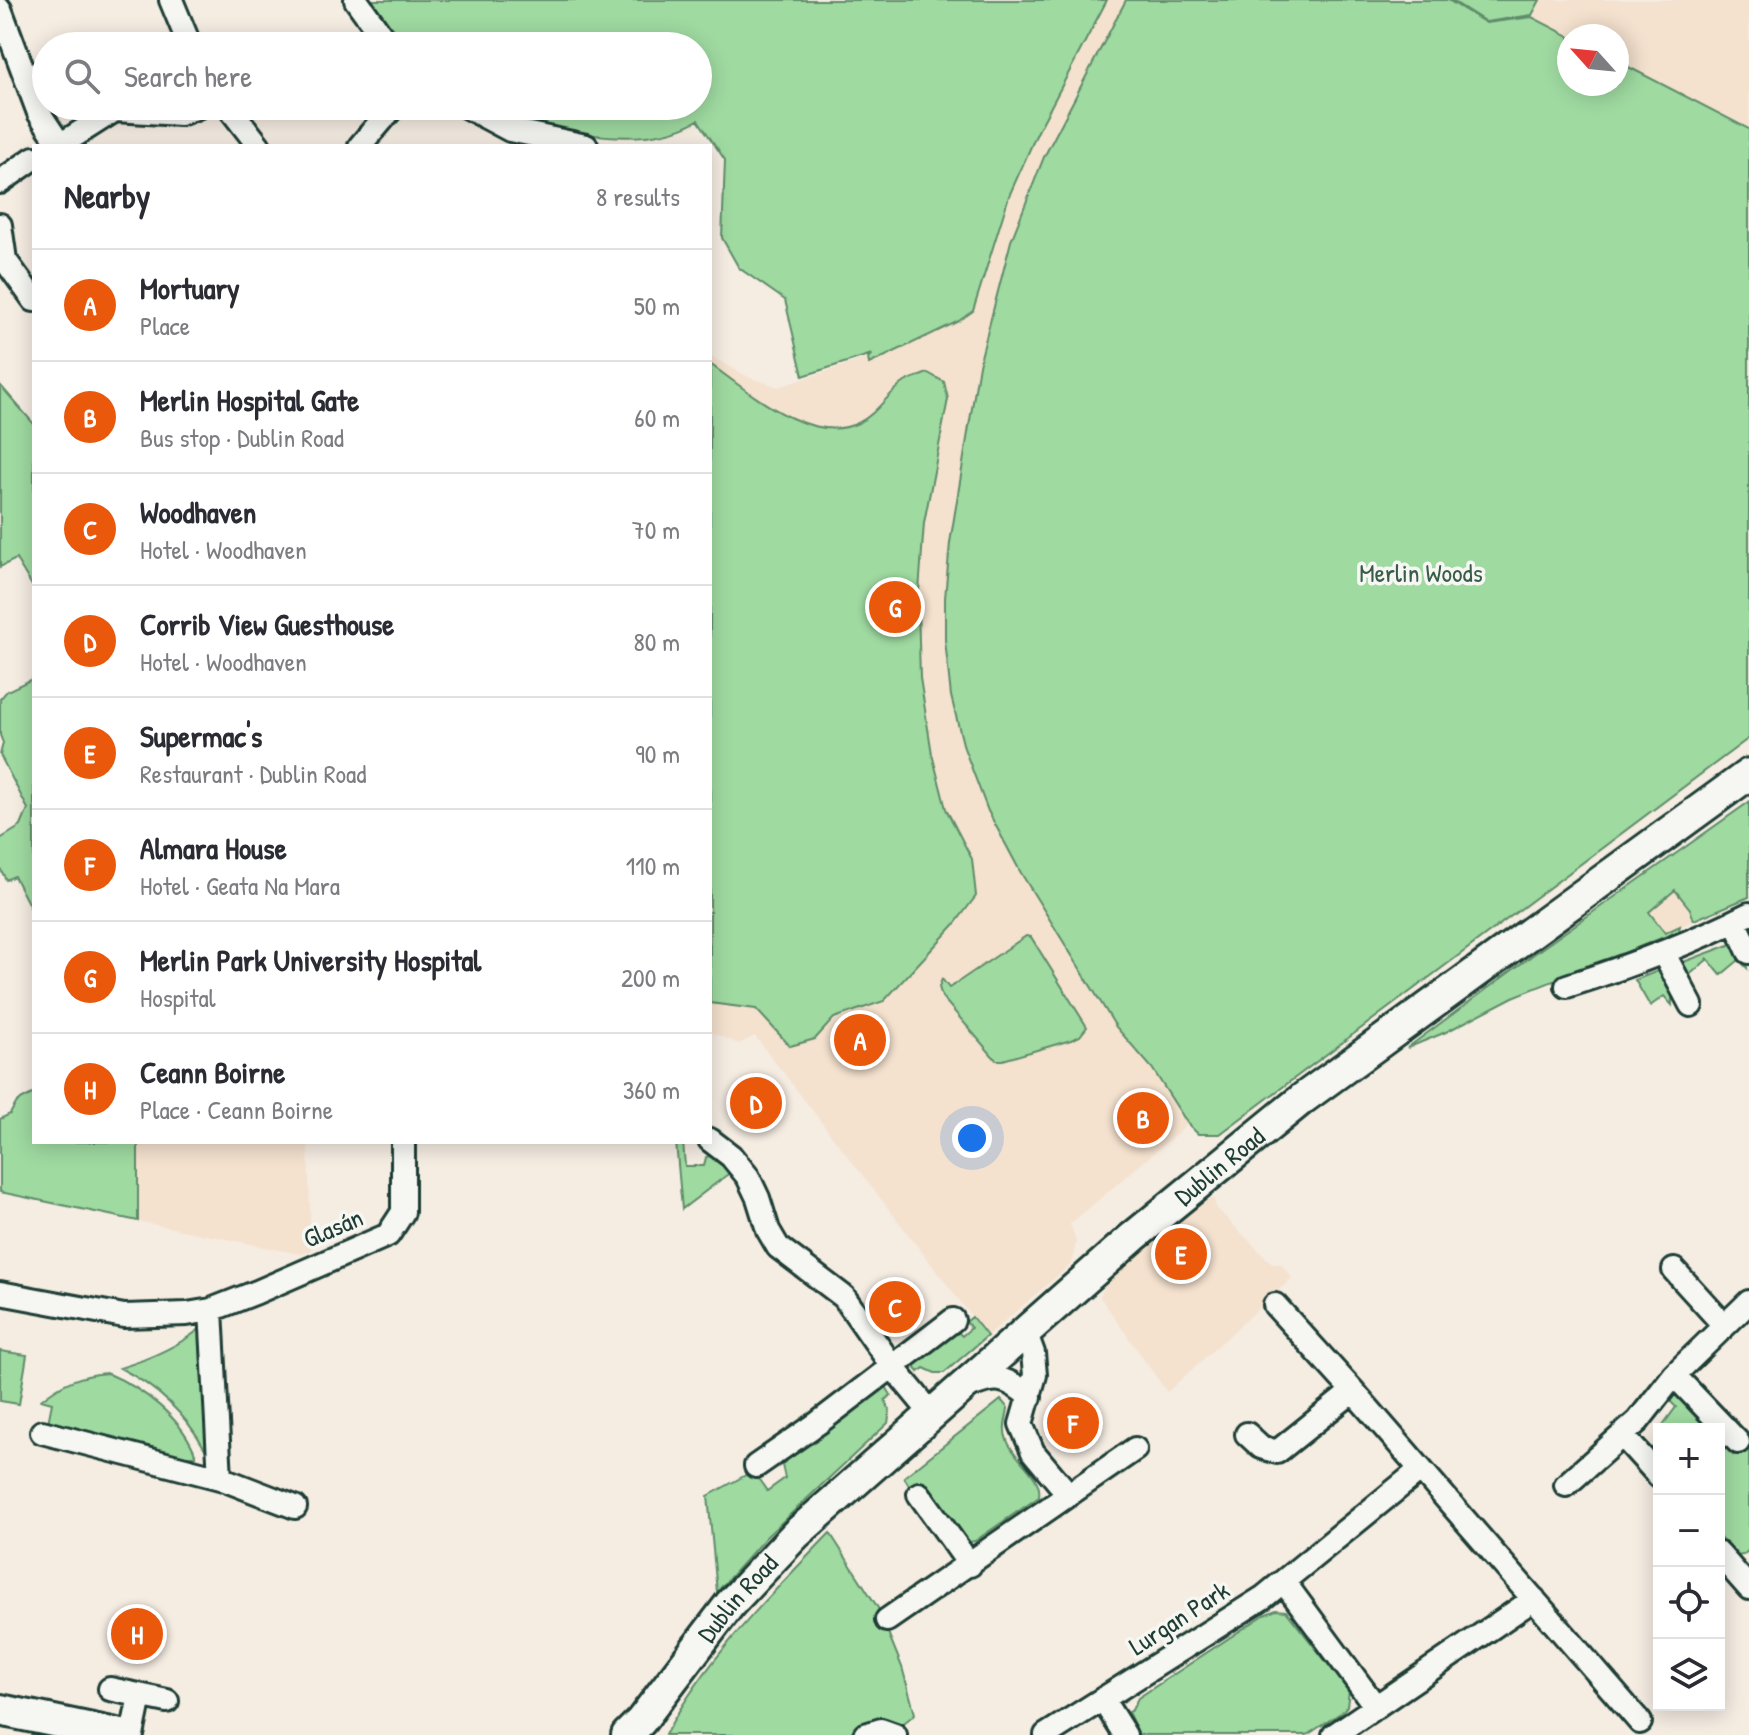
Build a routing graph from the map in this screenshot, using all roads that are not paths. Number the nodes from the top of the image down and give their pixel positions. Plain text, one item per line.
1 (171, 0) edge
2 (356, 0) edge
3 (0, 9) edge
4 (184, 32) edge
5 (379, 32) edge
6 (32, 94) edge
7 (43, 120) edge
8 (99, 120) edge
9 (239, 120) edge
10 (382, 120) edge
11 (491, 120) edge
12 (57, 144) edge
13 (60, 144) edge
14 (257, 144) edge
15 (362, 144) edge
16 (576, 144) edge
17 (32, 159) edge
18 (0, 182) edge
19 (0, 225) edge
20 (32, 297) edge
21 (1749, 774) edge
22 (1742, 917) edge
23 (1749, 952) edge
24 (1664, 954) junction
25 (1567, 986) dead end
26 (1691, 1005) dead end
27 (712, 1142) edge
28 (403, 1144) edge
29 (1674, 1270) dead end
30 (0, 1293) edge
31 (1749, 1302) edge
32 (1275, 1305) dead end
33 (211, 1310) junction
34 (953, 1320) dead end
35 (1724, 1325) junction
36 (1025, 1331) junction
37 (892, 1366) junction
38 (1674, 1375) junction
39 (1353, 1391) junction
40 (1030, 1397) junction
41 (942, 1403) junction
42 (42, 1432) dead end
43 (1247, 1434) dead end
44 (1622, 1435) junction
45 (1738, 1442) dead end
46 (1135, 1449) dead end
47 (756, 1466) dead end
48 (1653, 1469) edge
49 (1420, 1470) junction
50 (220, 1478) junction
51 (1566, 1485) dead end
52 (919, 1494) dead end
53 (1069, 1495) junction
54 (295, 1507) dead end
55 (1725, 1559) edge
56 (970, 1565) junction
57 (1744, 1574) edge
58 (1284, 1582) junction
59 (1534, 1599) junction
60 (887, 1620) dead end
61 (110, 1689) dead end
62 (140, 1696) junction
63 (1103, 1700) junction
64 (167, 1701) dead end
65 (1376, 1707) junction
66 (0, 1710) edge
67 (1640, 1722) dead end
68 (634, 1730) edge
69 (121, 1735) edge
70 (132, 1735) edge
71 (865, 1735) edge
72 (895, 1735) edge
73 (1046, 1735) edge
74 (1125, 1735) edge
75 (1334, 1735) edge

1 - 4 street
2 - 5 street
3 - 6 street
7 - 12 street
8 - 13 street
9 - 14 street
10 - 15 street
11 - 16 street
17 - 18 street
19 - 20 street
21 - 36 main road, Dublin Road
22 - 23 street
22 - 24 street
24 - 25 street
24 - 26 street
27 - 37 street
28 - 33 street, Glasán
29 - 35 street
30 - 33 street, Glasán
31 - 35 street
32 - 39 street
33 - 50 street
34 - 37 street
35 - 38 street
36 - 40 street
36 - 41 main road, Dublin Road
37 - 41 street
37 - 47 street
38 - 44 street
38 - 45 street
39 - 43 street
39 - 49 street
40 - 41 street
40 - 53 street
41 - 68 main road, Dublin Road
42 - 50 street
44 - 48 street
44 - 51 street
46 - 53 street
49 - 58 street, Lurgan Park
49 - 59 street
50 - 54 street
52 - 56 street
53 - 56 street
55 - 57 street
56 - 60 street
58 - 63 street, Lurgan Park
58 - 65 street
59 - 65 street
59 - 67 street
61 - 62 street
62 - 64 street
62 - 70 street
63 - 73 street, Lurgan Park
63 - 74 street
65 - 75 street
66 - 69 main road
71 - 72 street

